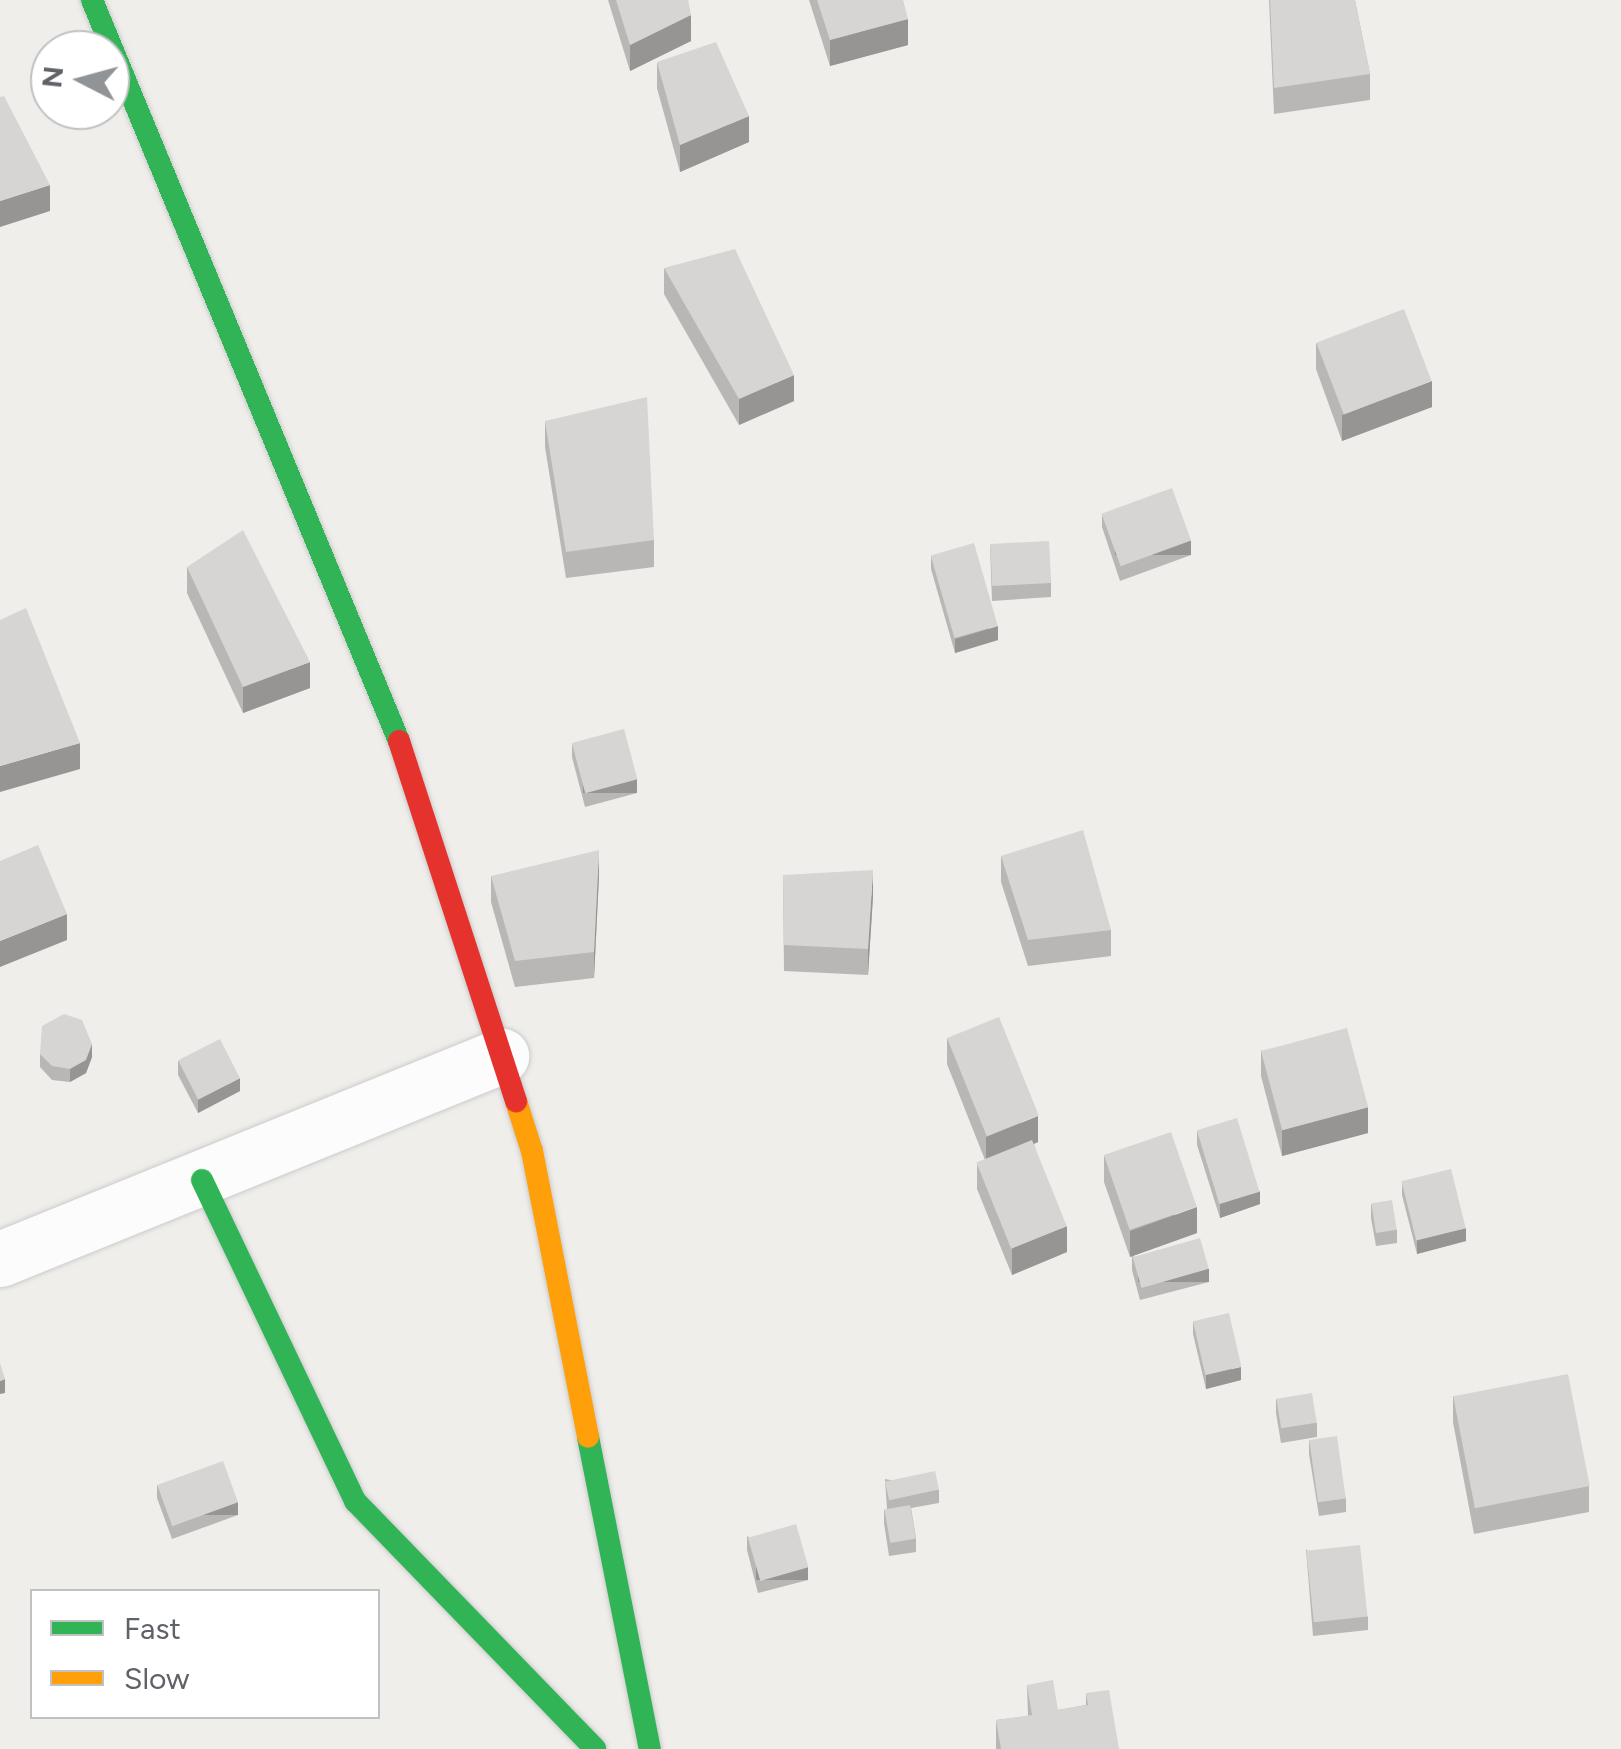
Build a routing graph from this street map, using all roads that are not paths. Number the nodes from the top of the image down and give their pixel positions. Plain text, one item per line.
1 (92, 0) edge
2 (501, 1056) junction
3 (202, 1180) junction
4 (0, 1259) edge
5 (595, 1749) edge
6 (650, 1749) edge

1 - 2 street
2 - 3 street
2 - 6 street
3 - 4 street
3 - 5 street

